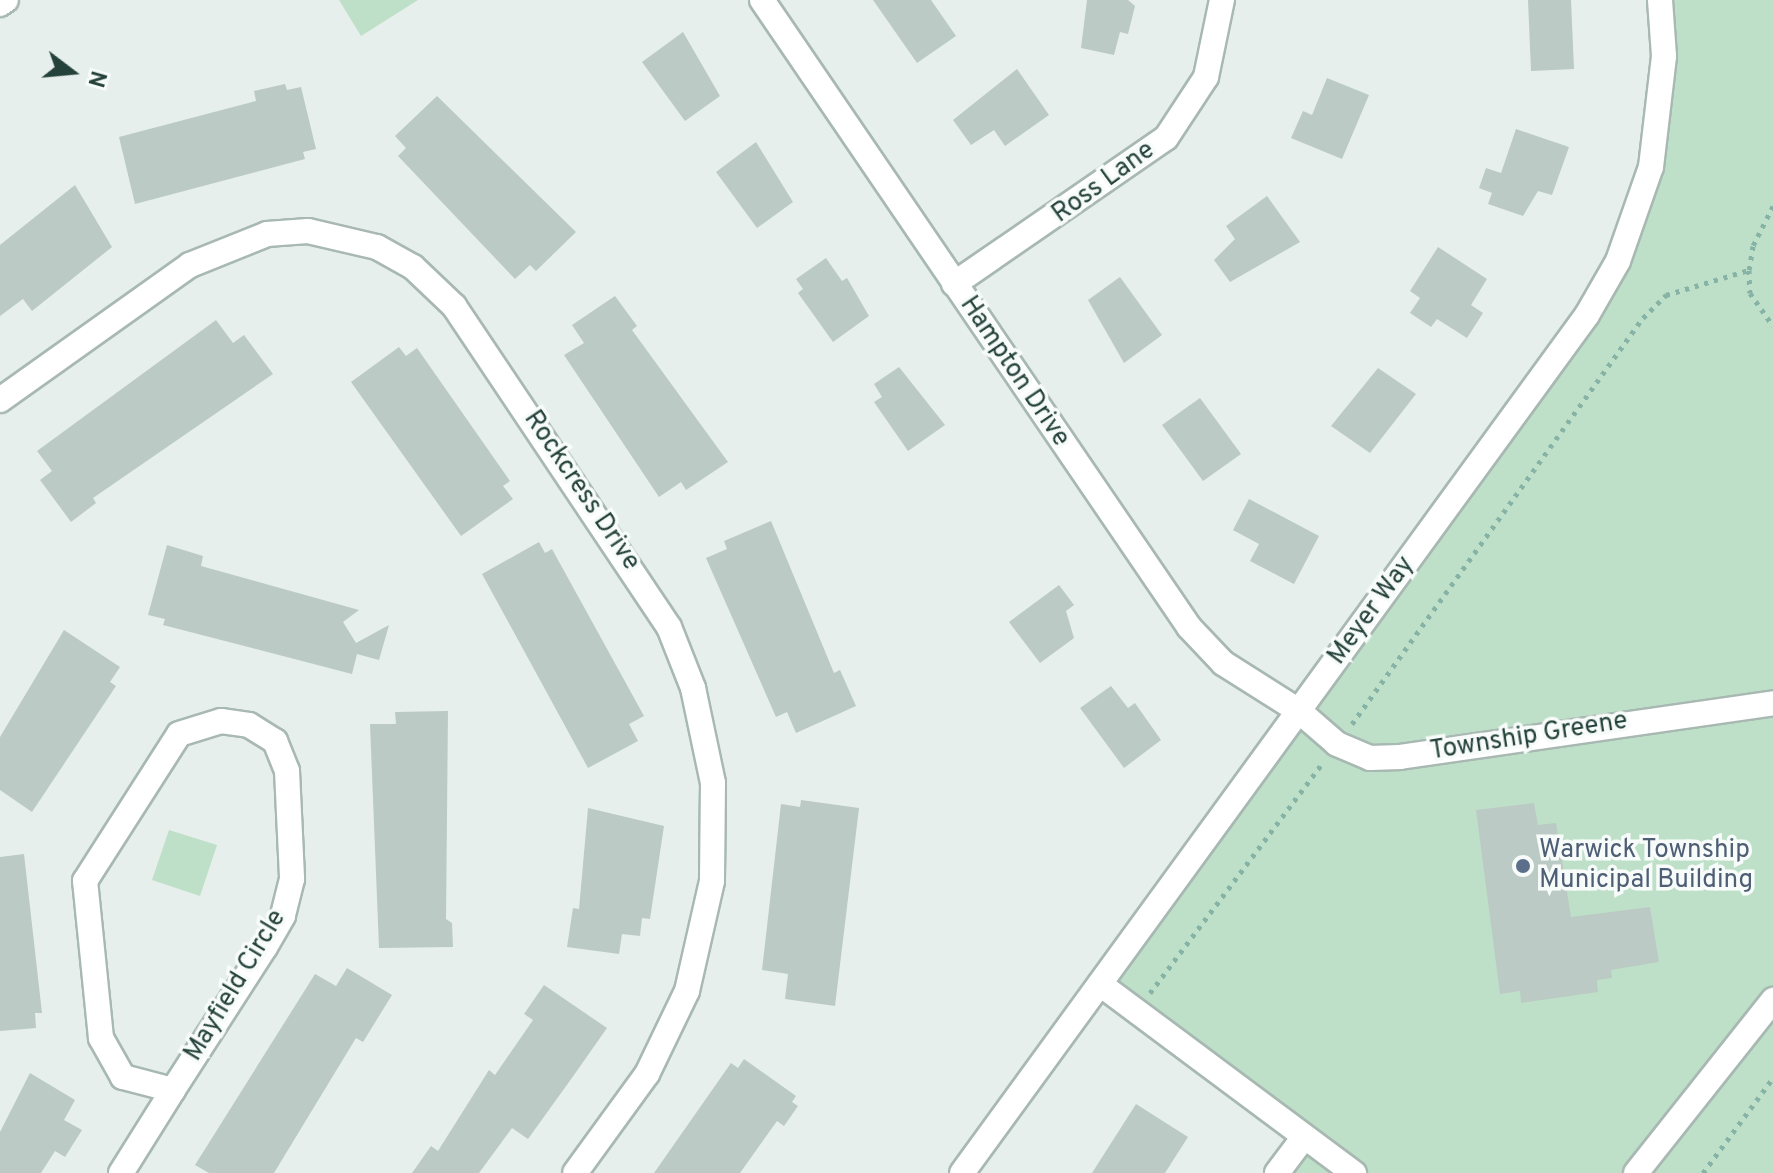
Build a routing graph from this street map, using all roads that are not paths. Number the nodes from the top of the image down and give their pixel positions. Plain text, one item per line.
1 (6, 0) edge
2 (762, 0) edge
3 (1222, 0) edge
4 (1660, 0) edge
5 (0, 4) edge
6 (954, 284) junction
7 (0, 400) edge
8 (1773, 703) edge
9 (1299, 711) junction
10 (1100, 984) junction
11 (1773, 1000) edge
12 (173, 1090) junction
13 (1304, 1137) junction
14 (121, 1173) edge
15 (575, 1173) edge
16 (962, 1173) edge
17 (1277, 1173) edge
18 (1354, 1173) edge
19 (1636, 1173) edge

1 - 5 street
2 - 6 street, Hampton Drive
3 - 6 street, Ross Lane
4 - 9 street, Meyer Way
6 - 9 street, Hampton Drive
7 - 15 street, Rockcress Drive
8 - 9 street, Township Greene
9 - 10 street, Meyer Way
10 - 13 street
10 - 16 street, Meyer Way
11 - 19 street
12 - 12 street, Mayfield Circle
12 - 14 street, Mayfield Circle
13 - 17 street
13 - 18 street

